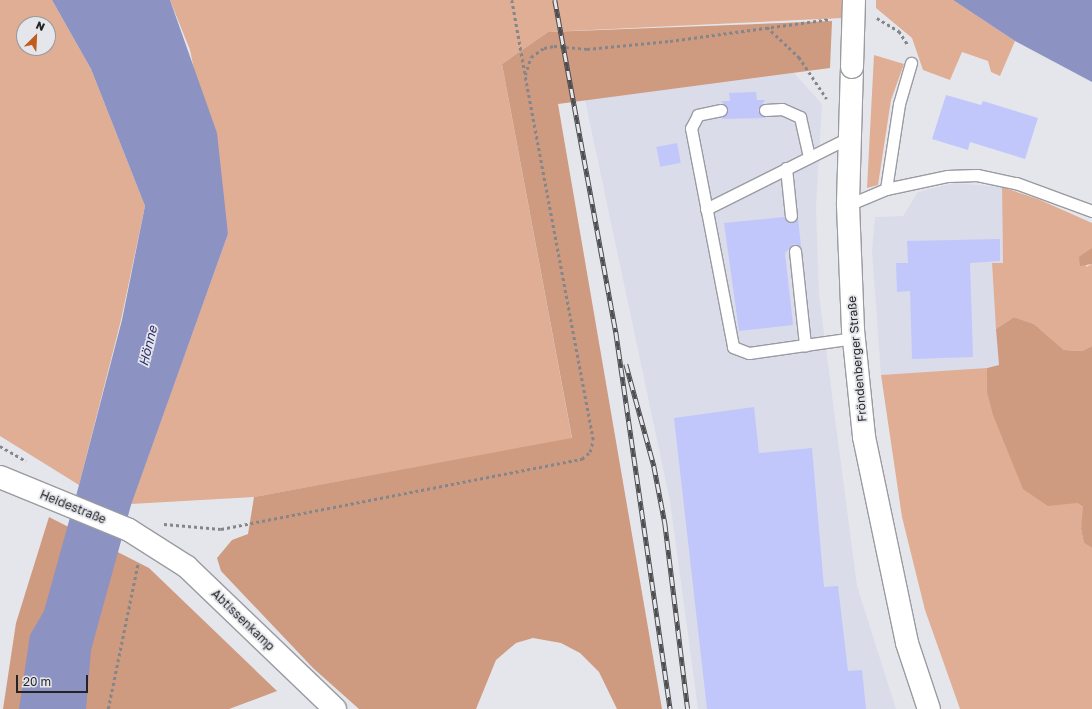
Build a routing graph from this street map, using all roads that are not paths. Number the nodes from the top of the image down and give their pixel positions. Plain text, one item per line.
1 (854, 0) edge
2 (911, 63) dead end
3 (721, 110) dead end
4 (765, 110) dead end
5 (848, 138) junction
6 (809, 157) junction
7 (786, 168) junction
8 (886, 190) junction
9 (848, 205) junction
10 (706, 209) junction
11 (1092, 211) edge
12 (791, 216) dead end
13 (795, 251) dead end
14 (854, 338) junction
15 (805, 345) junction
16 (0, 477) edge
17 (137, 534) joint
18 (335, 709) edge
19 (929, 709) edge

1 - 5 main road, Fröndenberger Straße, bridge
2 - 8 lane
3 - 10 lane
4 - 6 lane
5 - 6 lane
5 - 9 main road, Fröndenberger Straße
6 - 7 lane
7 - 10 lane
7 - 12 lane
8 - 9 lane
8 - 11 lane
9 - 14 main road, Fröndenberger Straße
10 - 15 lane
13 - 15 lane
14 - 15 lane
14 - 19 main road, Fröndenberger Straße
16 - 17 main road, Heidestraße
17 - 18 main road, Abtissenkamp

